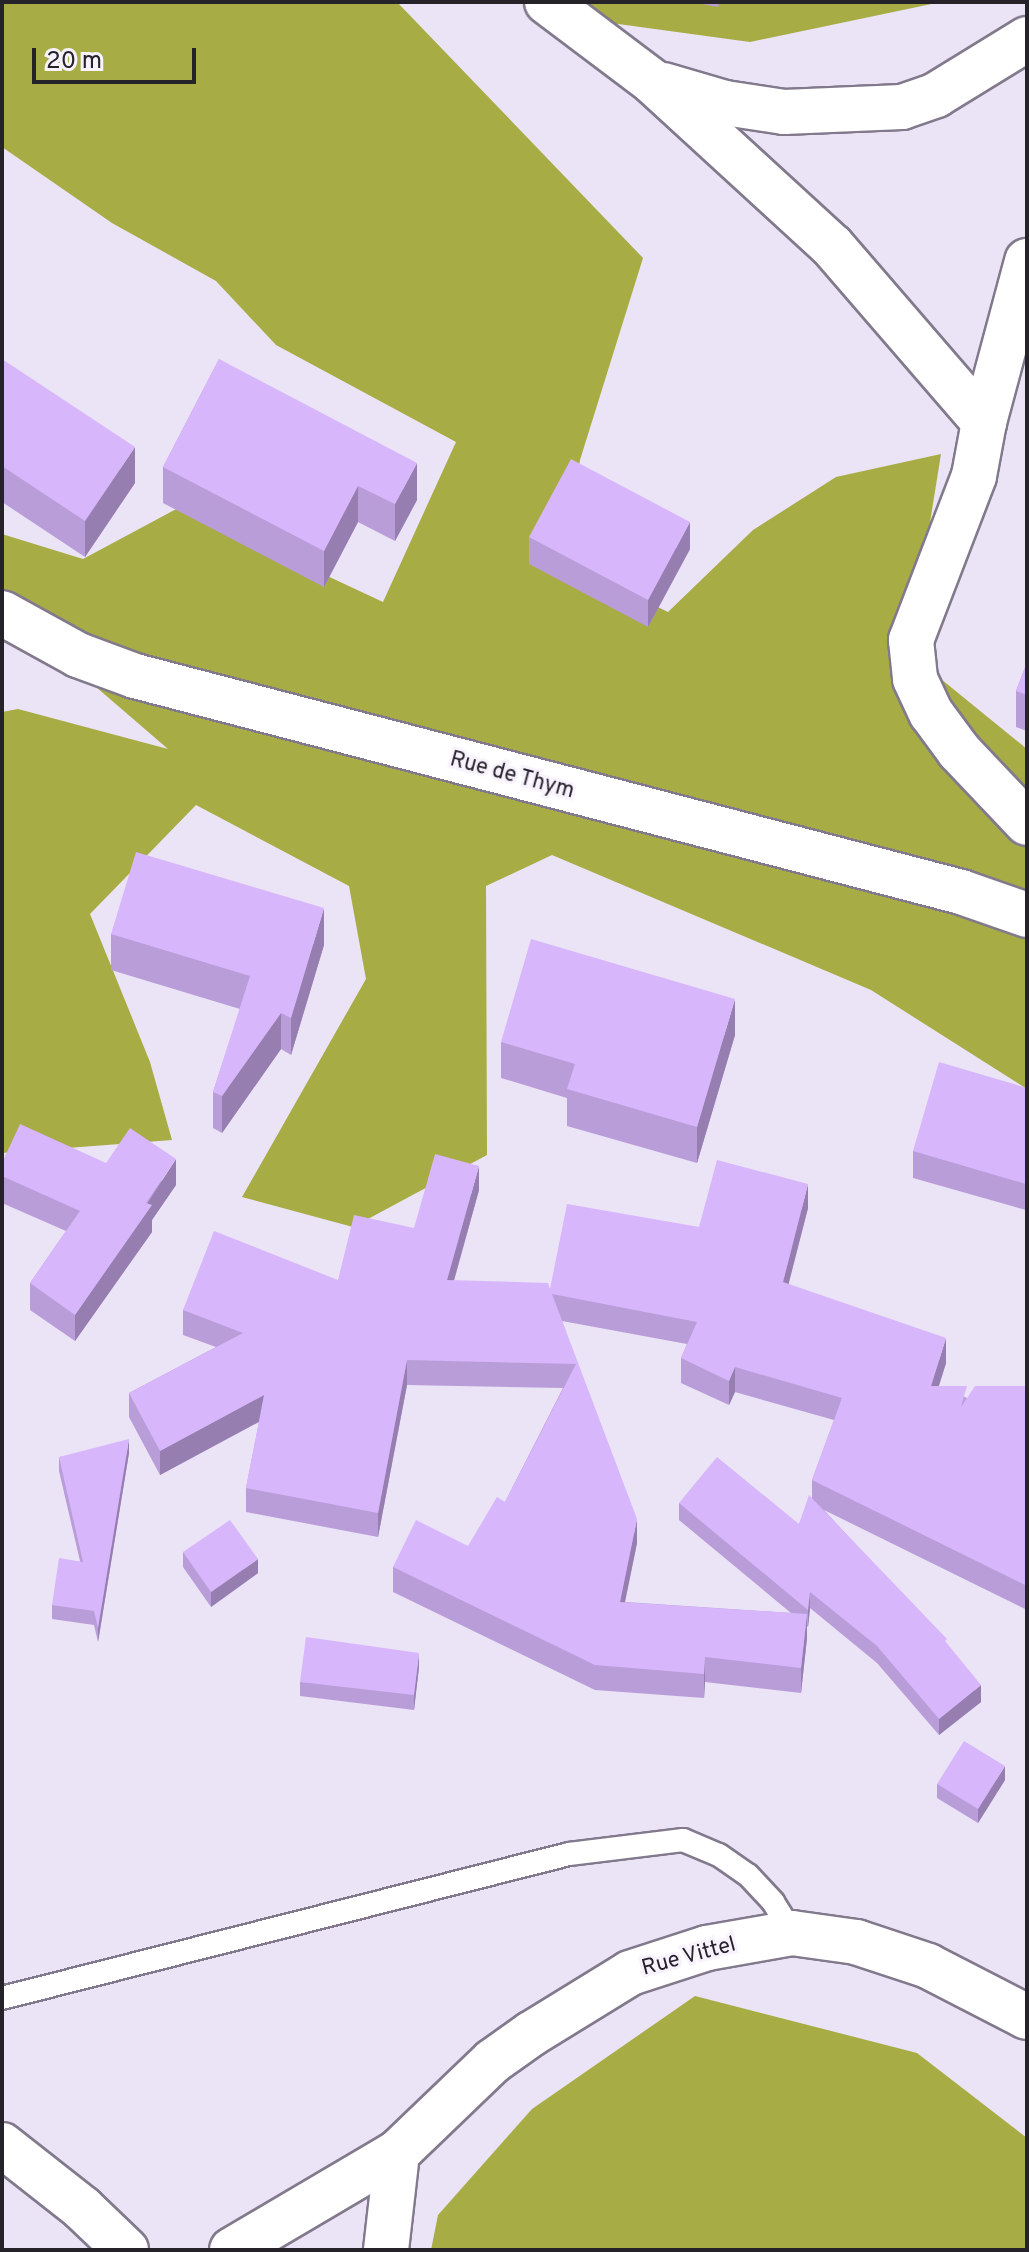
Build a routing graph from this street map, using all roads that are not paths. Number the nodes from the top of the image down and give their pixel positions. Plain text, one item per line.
1 (547, 2) edge
2 (1027, 39) edge
3 (653, 82) junction
4 (1027, 261) edge
5 (984, 422) junction
6 (13, 630) edge
7 (1027, 823) edge
8 (1027, 915) edge
9 (792, 1933) junction
10 (2, 1998) edge
11 (1027, 2017) edge
12 (2, 2145) edge
13 (397, 2153) junction
14 (126, 2250) edge
15 (232, 2250) edge
16 (386, 2250) edge

1 - 3 street
2 - 3 street
3 - 5 street
4 - 5 street
5 - 7 street
6 - 8 street, Rue de Thym
9 - 10 lane
9 - 11 street, Rue Vittel
9 - 13 street, Rue Vittel
12 - 14 street
13 - 15 street, Rue Vittel
13 - 16 street

